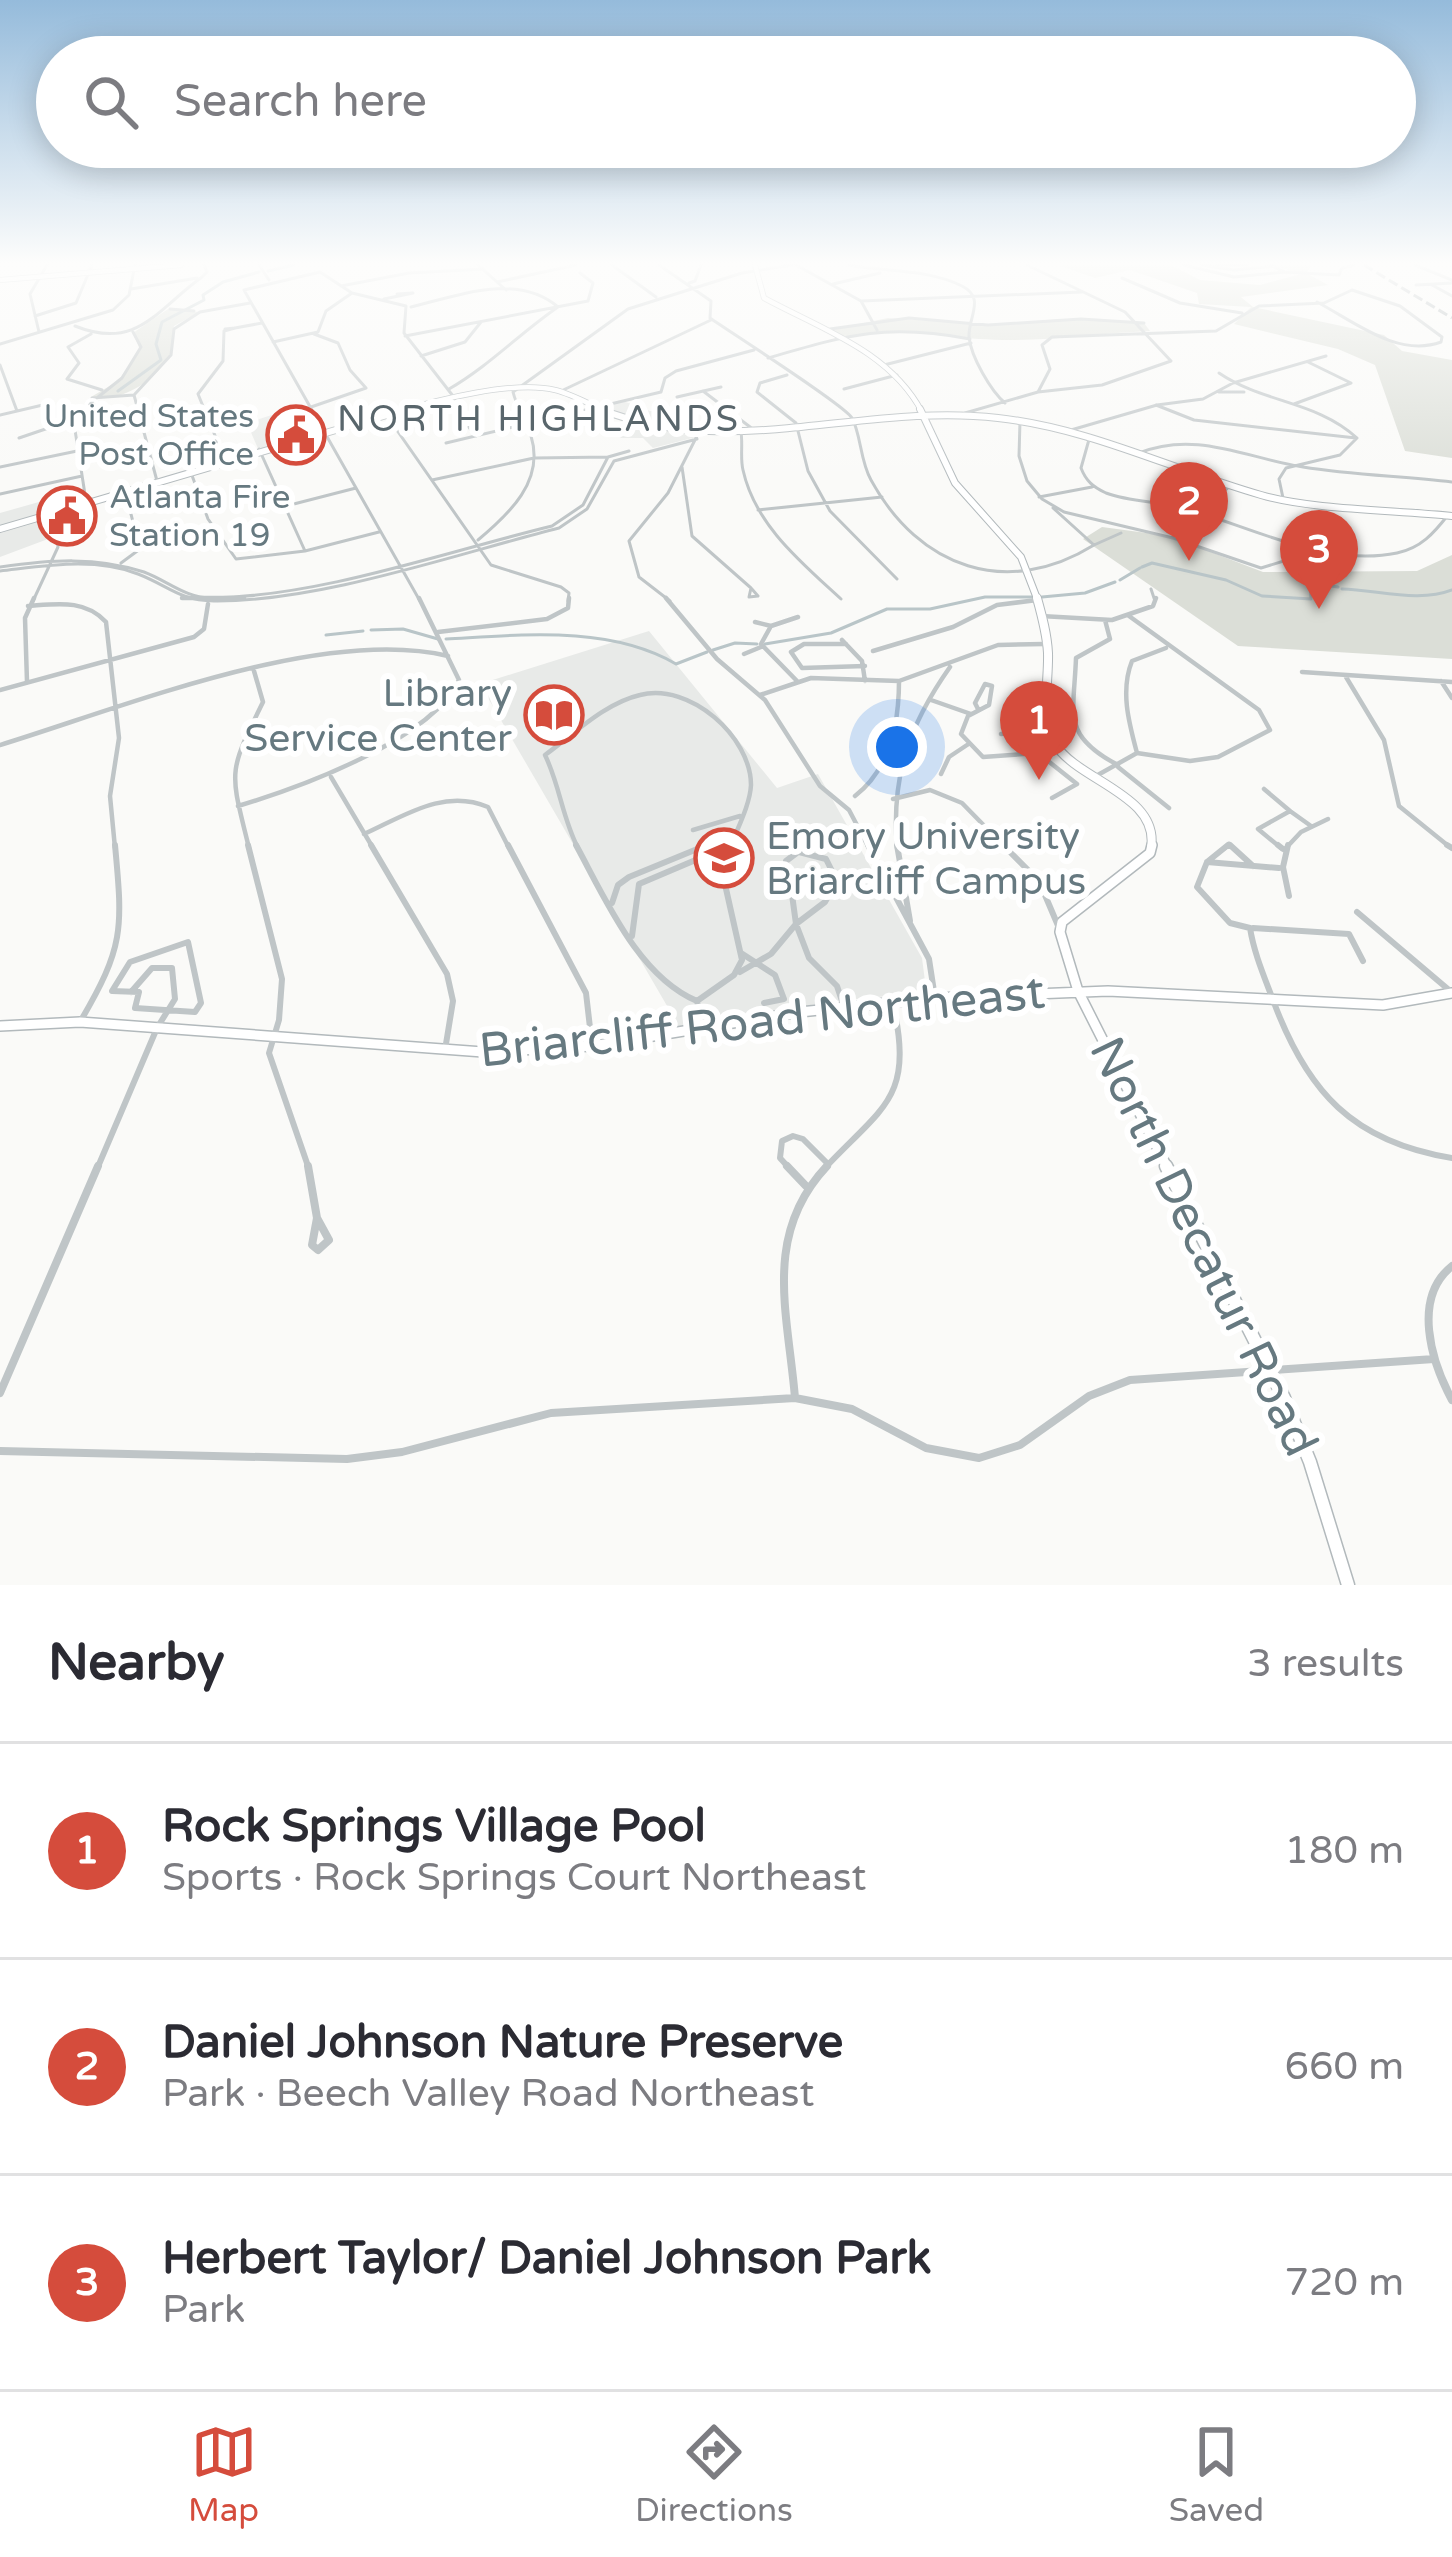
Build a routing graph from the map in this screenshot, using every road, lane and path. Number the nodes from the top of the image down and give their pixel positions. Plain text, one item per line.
1 (82, 339) edge
2 (138, 339) edge
3 (173, 339) edge
4 (224, 339) edge
5 (271, 339) edge
6 (289, 339) edge
7 (327, 339) edge
8 (408, 339) edge
9 (467, 339) edge
10 (520, 339) edge
11 (585, 339) edge
12 (670, 339) edge
13 (740, 339) edge
14 (837, 339) joint
15 (959, 339) edge
16 (971, 339) edge
17 (1047, 339) edge
18 (1156, 339) edge
19 (1388, 339) edge
20 (1438, 339) edge
21 (273, 342) junction
22 (971, 342) junction
23 (755, 350) junction
24 (422, 356) junction
25 (1326, 356) dead end
26 (768, 358) junction
27 (1308, 362) junction
28 (0, 365) edge
29 (886, 366) junction
30 (1219, 373) dead end
31 (790, 374) junction
32 (897, 375) junction
33 (1232, 384) junction
34 (721, 387) dead end
35 (844, 388) dead end
36 (448, 389) junction
37 (516, 389) junction
38 (102, 390) junction
39 (704, 391) junction
40 (559, 392) junction
41 (1038, 392) junction
42 (1214, 393) junction
43 (1255, 393) junction
44 (134, 394) junction
45 (677, 397) dead end
46 (92, 398) junction
47 (449, 398) junction
48 (1005, 403) junction
49 (47, 404) dead end
50 (1294, 404) junction
51 (1156, 405) junction
52 (310, 407) junction
53 (592, 408) junction
54 (985, 408) junction
55 (17, 411) junction
56 (923, 414) junction
57 (962, 414) junction
58 (0, 415) edge
59 (387, 416) junction
60 (994, 417) junction
61 (72, 420) junction
62 (852, 420) junction
63 (1020, 421) junction
64 (525, 424) junction
65 (796, 425) junction
66 (754, 430) junction
67 (1071, 430) junction
68 (324, 432) junction
69 (741, 432) junction
70 (476, 436) junction
71 (698, 436) junction
72 (1090, 436) junction
73 (19, 438) dead end
74 (1357, 438) junction
75 (446, 442) dead end
76 (260, 449) junction
77 (77, 451) junction
78 (1348, 451) junction
79 (1139, 453) junction
80 (534, 458) junction
81 (225, 460) junction
82 (608, 462) junction
83 (684, 462) junction
84 (1292, 465) junction
85 (0, 467) edge
86 (190, 470) junction
87 (1347, 470) junction
88 (82, 476) junction
89 (433, 480) junction
90 (157, 481) junction
91 (1452, 482) edge
92 (1230, 485) junction
93 (1094, 487) junction
94 (356, 488) junction
95 (125, 490) junction
96 (0, 494) edge
97 (882, 497) junction
98 (1039, 497) junction
99 (1284, 500) junction
100 (86, 502) junction
101 (822, 504) junction
102 (286, 506) junction
103 (1053, 508) junction
104 (758, 510) junction
105 (54, 512) junction
106 (1198, 512) junction
107 (1450, 516) edge
108 (0, 529) edge
109 (380, 532) junction
110 (1138, 533) junction
111 (1172, 538) junction
112 (477, 543) junction
113 (1094, 544) junction
114 (1296, 544) junction
115 (305, 551) junction
116 (1318, 551) junction
117 (1304, 554) junction
118 (51, 562) junction
119 (117, 565) junction
120 (400, 565) junction
121 (0, 569) edge
122 (1031, 574) junction
123 (897, 579) dead end
124 (751, 588) dead end
125 (1151, 589) dead end
126 (841, 598) dead end
127 (209, 600) junction
128 (1037, 600) junction
129 (28, 606) junction
130 (798, 616) dead end
131 (1041, 616) junction
132 (1129, 616) junction
133 (1106, 620) junction
134 (755, 622) dead end
135 (771, 626) junction
136 (440, 635) junction
137 (1047, 644) junction
138 (428, 647) junction
139 (761, 647) junction
140 (1169, 647) junction
141 (873, 651) dead end
142 (744, 654) dead end
143 (113, 659) junction
144 (452, 660) junction
145 (953, 663) junction
146 (865, 666) junction
147 (254, 671) junction
148 (1302, 671) dead end
149 (1346, 677) junction
150 (865, 681) junction
151 (899, 681) junction
152 (1441, 681) junction
153 (28, 682) junction
154 (797, 682) junction
155 (1452, 682) edge
156 (0, 690) edge
157 (760, 695) junction
158 (1452, 698) edge
159 (929, 700) junction
160 (117, 711) junction
161 (1049, 727) junction
162 (1001, 734) dead end
163 (1055, 744) junction
164 (0, 745) edge
165 (968, 745) junction
166 (1038, 753) junction
167 (1137, 753) junction
168 (1118, 766) junction
169 (941, 774) dead end
170 (1096, 776) junction
171 (331, 777) junction
172 (1264, 790) dead end
173 (856, 796) dead end
174 (1052, 798) dead end
175 (893, 799) junction
176 (238, 806) junction
177 (1169, 808) dead end
178 (1290, 811) junction
179 (740, 816) junction
180 (1328, 819) dead end
181 (1311, 826) junction
182 (693, 830) dead end
183 (735, 830) junction
184 (364, 834) junction
185 (721, 839) junction
186 (729, 845) junction
187 (1452, 848) edge
188 (1283, 849) junction
189 (723, 862) junction
190 (1207, 862) junction
191 (1253, 866) junction
192 (1281, 868) junction
193 (904, 887) junction
194 (889, 888) junction
195 (1289, 896) dead end
196 (612, 903) junction
197 (1358, 912) dead end
198 (796, 924) junction
199 (910, 925) junction
200 (1250, 928) junction
201 (1060, 932) junction
202 (632, 936) junction
203 (160, 951) junction
204 (741, 952) junction
205 (1363, 961) dead end
206 (762, 962) junction
207 (161, 966) junction
208 (736, 973) junction
209 (107, 977) junction
210 (120, 977) junction
211 (1078, 991) junction
212 (131, 992) junction
213 (1452, 992) edge
214 (935, 998) junction
215 (1271, 998) junction
216 (697, 1001) junction
217 (764, 1003) dead end
218 (893, 1003) junction
219 (844, 1007) junction
220 (167, 1012) junction
221 (80, 1022) junction
222 (0, 1026) edge
223 (157, 1028) junction
224 (703, 1029) junction
225 (275, 1038) junction
226 (592, 1046) junction
227 (445, 1052) junction
228 (1452, 1158) edge
229 (827, 1163) junction
230 (806, 1186) junction
231 (317, 1218) dead end
232 (1452, 1266) edge
233 (1434, 1359) junction
234 (1271, 1369) junction
235 (0, 1394) edge
236 (795, 1398) junction
237 (1452, 1400) edge
238 (0, 1450) edge
239 (1348, 1585) edge

1 - 38 street
2 - 38 street
3 - 44 street
4 - 81 street
5 - 21 street
6 - 21 street
7 - 52 street
8 - 24 street
9 - 24 street
10 - 36 street
11 - 37 street
12 - 40 street
13 - 23 street
14 - 26 street
14 - 29 street
15 - 22 street
16 - 22 street
17 - 41 street
18 - 41 street
19 - 20 street
21 - 52 street
22 - 29 street
22 - 48 street
23 - 26 street
23 - 53 street
24 - 36 street
25 - 27 street
26 - 31 street
27 - 33 street
27 - 50 street
28 - 55 street
29 - 32 street
30 - 33 street
31 - 62 street
31 - 65 street
32 - 35 street
32 - 56 street
33 - 42 street
33 - 43 street
34 - 39 street
36 - 47 street
37 - 40 street
37 - 47 street
37 - 64 street
38 - 46 street
39 - 45 street
39 - 66 street
40 - 53 street
41 - 48 street
42 - 43 street
42 - 51 street
43 - 50 street
44 - 46 street
44 - 90 street
46 - 61 street
47 - 59 street
47 - 70 street
48 - 54 street
49 - 55 street
50 - 74 street
51 - 67 street
51 - 74 street
52 - 68 street
53 - 64 street
53 - 71 street
54 - 57 street
54 - 60 street
55 - 58 street
56 - 57 street
56 - 62 street
56 - 122 street
57 - 60 street
59 - 68 street
59 - 89 street
60 - 63 street
61 - 73 street
61 - 77 street
62 - 65 street
62 - 97 street
63 - 67 street
63 - 98 street
64 - 70 street
64 - 80 street
65 - 66 street
65 - 101 street
66 - 69 street
67 - 72 street
68 - 76 street
68 - 94 street
69 - 71 street
69 - 104 street
70 - 75 street
71 - 82 street
71 - 83 street
72 - 79 street
72 - 93 street
74 - 78 street
76 - 81 street
76 - 102 street
77 - 85 street
77 - 88 street
78 - 84 street
78 - 87 street
79 - 84 street
79 - 92 street
80 - 82 street
80 - 89 street
80 - 112 street
81 - 86 street
82 - 112 street
83 - 124 street
83 - 157 street
84 - 87 street
84 - 99 street
86 - 90 street
86 - 115 street
87 - 91 street
88 - 96 street
88 - 100 street
89 - 112 street
90 - 95 street
92 - 99 street
92 - 106 street
93 - 98 street
93 - 106 street
94 - 102 street
94 - 109 street
95 - 100 street
95 - 119 street
97 - 101 street
97 - 122 street
98 - 103 street
99 - 107 street
100 - 105 street
101 - 104 street
101 - 123 street
102 - 115 street
103 - 110 street
103 - 113 street
104 - 126 street
105 - 108 street
105 - 118 street
106 - 111 street
106 - 114 street
107 - 116 street
109 - 115 street
109 - 120 street
110 - 111 street
110 - 113 street
111 - 117 street
112 - 120 street
112 - 136 street
113 - 122 street
114 - 116 street
114 - 117 street
116 - 117 street
118 - 119 street
118 - 121 street
118 - 129 street
119 - 127 street
120 - 127 street
120 - 136 street
122 - 128 street
125 - 132 street
127 - 143 street
128 - 131 street
128 - 141 street
129 - 143 street
129 - 153 street
130 - 135 street
131 - 133 street
131 - 137 street
132 - 133 street
132 - 140 street
133 - 168 street
134 - 135 street
135 - 139 street
136 - 138 street
136 - 144 street
137 - 145 street
137 - 161 street
138 - 144 street
138 - 147 street
139 - 142 street
139 - 154 street
140 - 167 street
140 - 167 street
143 - 153 street
143 - 160 street
144 - 171 street
145 - 151 street
145 - 159 street
146 - 146 street
146 - 150 street
147 - 160 street
147 - 176 street
148 - 149 street
149 - 152 street
149 - 187 street
150 - 151 street
150 - 154 street
151 - 173 street
152 - 155 street
152 - 158 street
153 - 156 street
154 - 157 street
157 - 194 street
159 - 165 street
159 - 175 street
160 - 164 street
160 - 209 street
161 - 162 street
161 - 163 street
163 - 166 street
163 - 170 street
165 - 166 street
165 - 169 street
166 - 174 street
167 - 168 street
168 - 170 street
168 - 177 street
170 - 201 street
171 - 176 street
171 - 184 street
172 - 178 street
175 - 193 street
175 - 201 street, North Decatur Road
176 - 225 street
178 - 181 street
178 - 188 street
179 - 182 street
179 - 183 street
179 - 196 street
180 - 181 street
181 - 188 street
183 - 185 street
183 - 186 street
184 - 226 street
184 - 227 street
185 - 186 street
185 - 196 street
186 - 189 street
188 - 192 street
189 - 202 street
189 - 204 street
190 - 191 street
190 - 191 street
190 - 200 street
191 - 192 street
192 - 195 street
193 - 194 street
193 - 199 street
194 - 199 street
196 - 202 street
197 - 213 street
198 - 198 street
198 - 206 street
198 - 219 street
199 - 214 street
200 - 205 street
200 - 215 street
201 - 211 street, North Decatur Road
202 - 216 street
203 - 207 street
203 - 210 street
203 - 220 street
204 - 206 street
204 - 208 street
206 - 208 street
206 - 217 street
207 - 212 street
207 - 220 street
208 - 216 street
209 - 210 street
209 - 221 street
210 - 212 street
211 - 214 street, Briarcliff Road Northeast
211 - 215 street, Briarcliff Road Northeast
211 - 234 street, North Decatur Road
212 - 220 street
213 - 215 street, Briarcliff Road Northeast
214 - 218 street, Briarcliff Road Northeast
215 - 228 street
216 - 224 street
218 - 219 street, Briarcliff Road Northeast
218 - 229 street
219 - 224 street, Briarcliff Road Northeast
220 - 223 street
221 - 222 street, Briarcliff Road Northeast
221 - 223 street, Briarcliff Road Northeast
223 - 225 street, Briarcliff Road Northeast
223 - 235 street
224 - 226 street, Briarcliff Road Northeast
225 - 227 street, Briarcliff Road Northeast
225 - 231 street
226 - 227 street, Briarcliff Road Northeast
229 - 230 street
229 - 230 street
230 - 236 street
232 - 233 street
233 - 234 street
233 - 237 street
234 - 236 street
234 - 239 street, North Decatur Road
236 - 238 street

